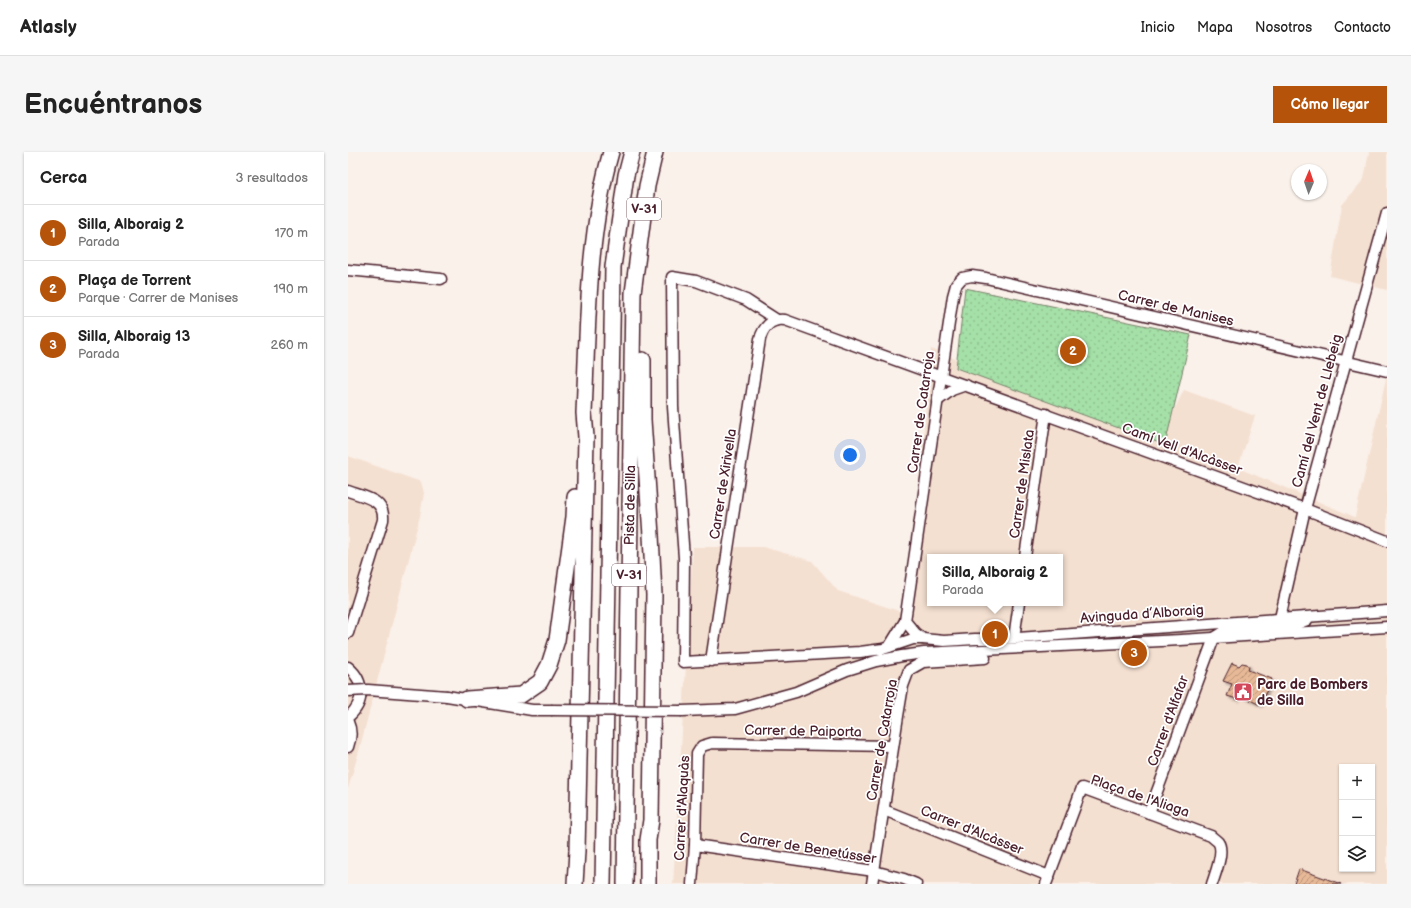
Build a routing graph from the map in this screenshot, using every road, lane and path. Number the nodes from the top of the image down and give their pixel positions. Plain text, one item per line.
1 (611, 152) edge
2 (632, 152) edge
3 (655, 152) edge
4 (1387, 213) edge
5 (637, 267) junction
6 (348, 270) edge
7 (441, 279) dead end
8 (959, 280) joint
9 (777, 320) junction
10 (1345, 362) junction
11 (1387, 371) edge
12 (941, 376) junction
13 (966, 385) junction
14 (937, 401) junction
15 (584, 413) junction
16 (1046, 414) junction
17 (348, 491) edge
18 (1304, 509) junction
19 (1387, 541) edge
20 (1025, 554) edge
21 (1019, 606) edge
22 (1387, 612) edge
23 (1316, 616) junction
24 (1280, 618) junction
25 (905, 621) junction
26 (1387, 627) edge
27 (348, 633) edge
28 (1014, 638) junction
29 (1214, 638) junction
30 (923, 639) junction
31 (996, 639) junction
32 (1072, 646) junction
33 (889, 647) junction
34 (924, 653) junction
35 (711, 661) junction
36 (348, 667) edge
37 (348, 691) edge
38 (467, 699) junction
39 (348, 717) edge
40 (348, 722) edge
41 (712, 743) joint
42 (893, 746) junction
43 (348, 747) edge
44 (884, 810) junction
45 (1149, 813) junction
46 (651, 820) junction
47 (695, 845) junction
48 (874, 871) junction
49 (1047, 880) edge
50 (575, 884) edge
51 (604, 884) edge
52 (625, 884) edge
53 (648, 884) edge
54 (657, 884) edge
55 (692, 884) edge
56 (872, 884) edge
57 (916, 884) edge
58 (1212, 884) edge

1 - 15 highway
2 - 51 highway, Pista de Silla / V-31
3 - 5 highway, Pista de Silla / V-31
4 - 10 street, Camí del Vent de Llebeig
5 - 46 highway
5 - 52 highway, Pista de Silla / V-31
6 - 7 street
8 - 10 street, Carrer de Manises
8 - 12 street, Carrer de Catarroja
9 - 12 street, Camí Vell d'Alcàsser
9 - 35 street, Carrer de Xirivella
9 - 35 street
10 - 11 street, Carrer de Manises
10 - 18 street, Camí del Vent de Llebeig
12 - 13 street, Camí Vell d'Alcàsser
12 - 14 street, Carrer de Catarroja
13 - 14 street
13 - 16 street, Camí Vell d'Alcàsser
14 - 25 street, Carrer de Catarroja
15 - 38 highway
15 - 50 highway
16 - 18 street, Camí Vell d'Alcàsser
16 - 20 street, Carrer de Mislata
17 - 27 street
18 - 19 street, Camí Vell d'Alcàsser
18 - 24 street, Camí del Vent de Llebeig
21 - 28 street
22 - 23 street, Avinguda d’Alboraig
23 - 24 street, Avinguda d’Alboraig
23 - 29 street, Avinguda d’Alboraig
24 - 28 street, Avinguda d’Alboraig
25 - 30 street
25 - 33 street, Carrer de Catarroja
26 - 29 street, Avinguda d’Alboraig
28 - 31 street, Avinguda d’Alboraig
29 - 32 street, Avinguda d’Alboraig
29 - 45 street, Carrer d'Alfafar
30 - 31 street
30 - 33 street
31 - 34 street, Avinguda d’Alboraig
32 - 34 street, Avinguda d’Alboraig
32 - 42 street, Carrer de Catarroja
33 - 35 street
34 - 38 street, bridge
36 - 39 street
37 - 38 street, bridge
40 - 43 street
41 - 42 street, Carrer de Paiporta
41 - 47 street, Carrer d'Alaquàs
42 - 44 street, Carrer de Catarroja
44 - 48 street, Carrer de Catarroja
44 - 49 street, Carrer d'Alcàsser
45 - 49 street, Plaça de l'Aliaga
45 - 58 street, Plaça de l'Aliaga
46 - 53 highway
46 - 54 highway
47 - 48 street, Carrer de Benetússer
47 - 55 street, Carrer d'Alaquàs
48 - 56 street, Carrer de Catarroja
48 - 57 street, Carrer de Benetússer

